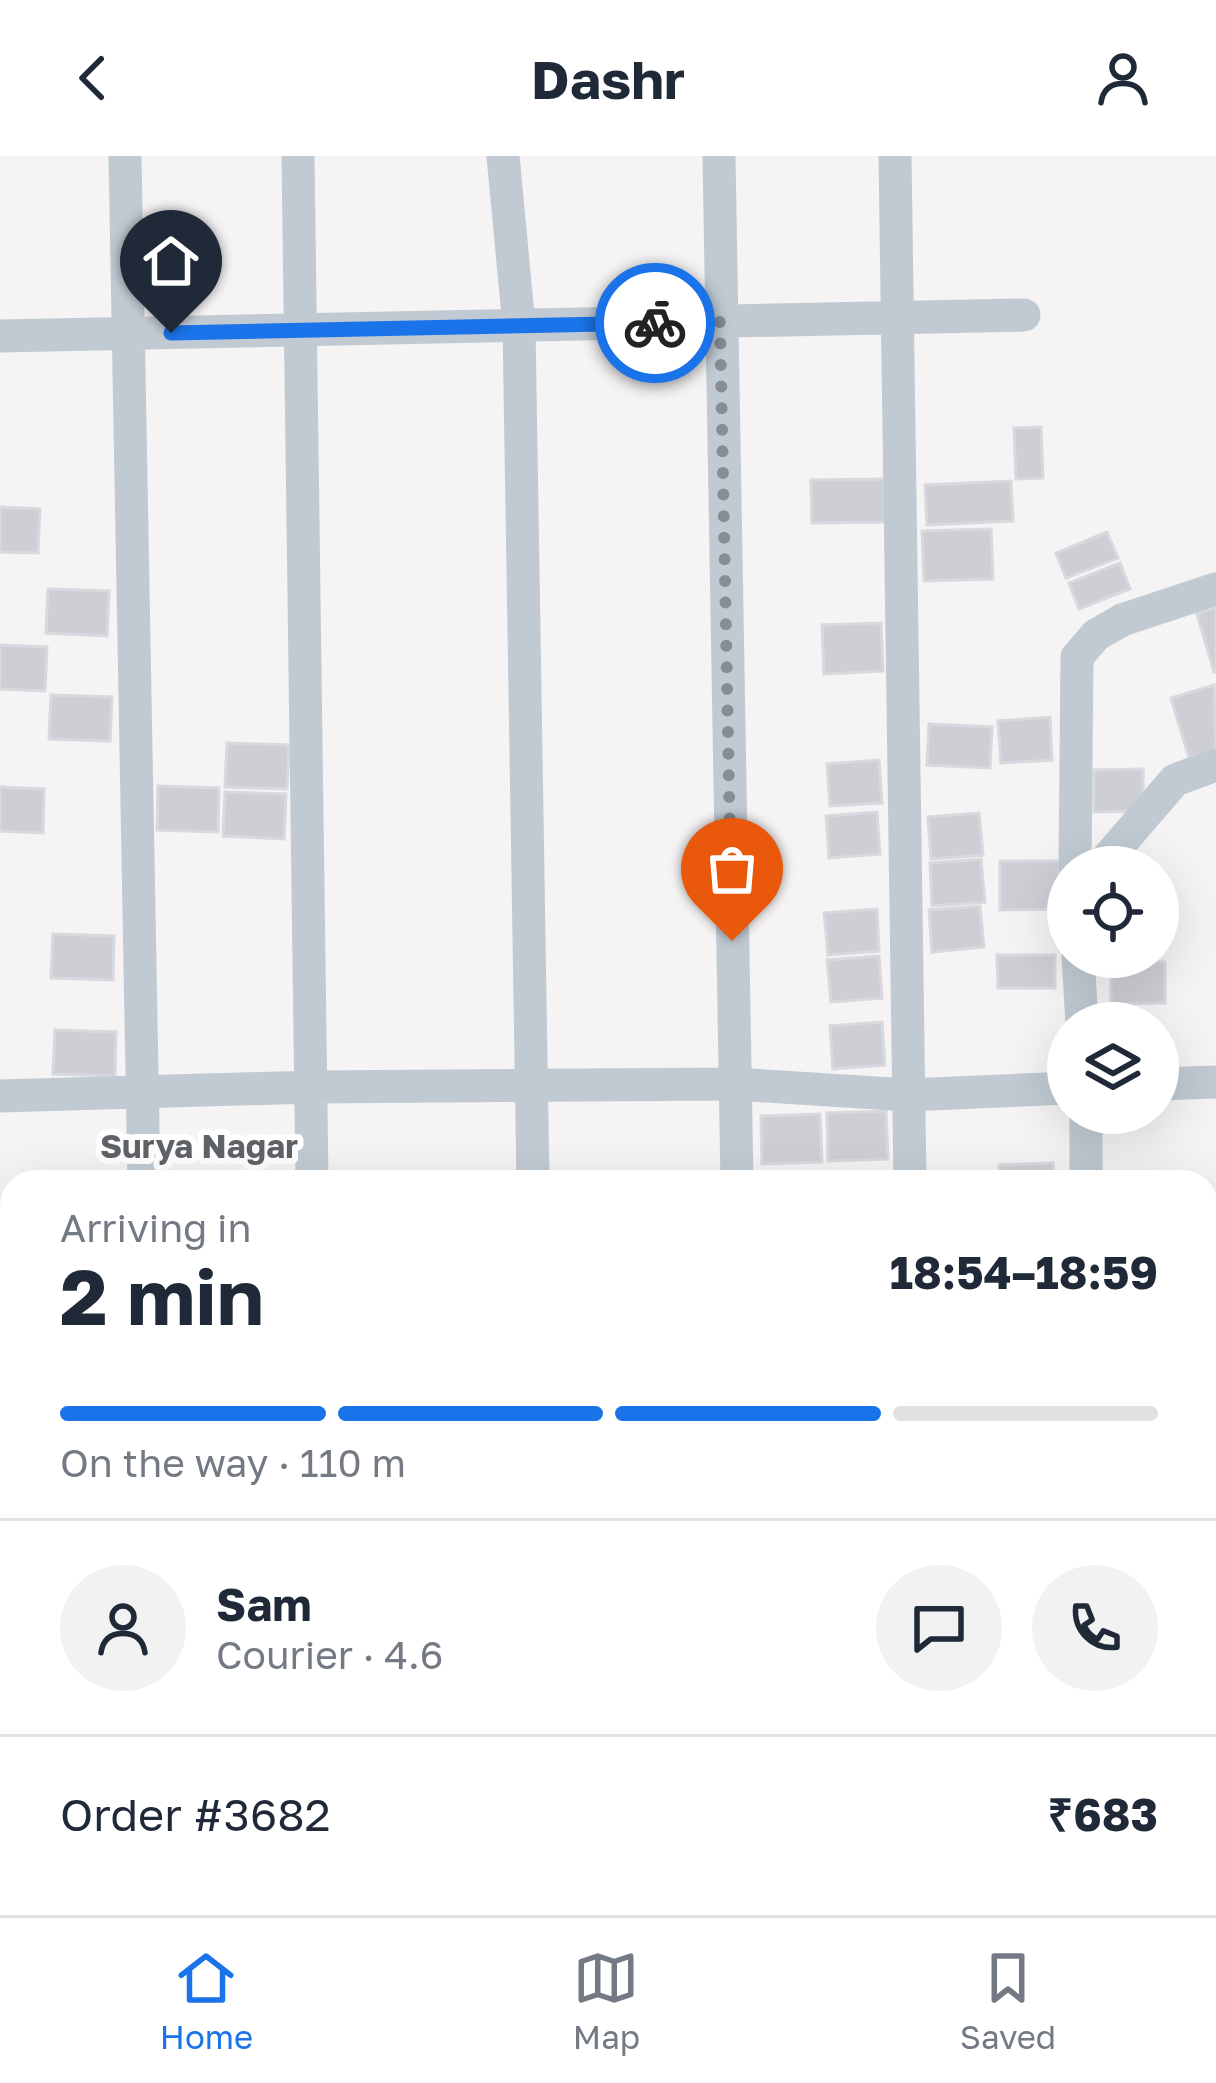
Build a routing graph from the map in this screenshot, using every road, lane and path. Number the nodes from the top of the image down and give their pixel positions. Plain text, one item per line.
1 (125, 156) edge
2 (298, 156) edge
3 (503, 156) edge
4 (719, 156) edge
5 (895, 156) edge
6 (1024, 315) dead end
7 (897, 318) junction
8 (720, 322) junction
9 (519, 326) junction
10 (300, 330) junction
11 (129, 334) junction
12 (0, 336) edge
13 (1216, 590) edge
14 (1216, 765) edge
15 (1075, 846) edge
16 (1119, 846) edge
17 (1216, 1082) edge
18 (1179, 1083) edge
19 (735, 1084) junction
20 (311, 1087) junction
21 (532, 1087) junction
22 (1047, 1089) edge
23 (142, 1090) junction
24 (908, 1095) junction
25 (0, 1096) edge
26 (1086, 1134) edge
27 (143, 1170) edge
28 (312, 1170) edge
29 (532, 1170) edge
30 (736, 1170) edge
31 (910, 1170) edge
32 (1087, 1170) edge

1 - 11 street
2 - 10 street
3 - 9 street
4 - 8 street
5 - 7 street
6 - 7 street
7 - 8 street
7 - 24 street
8 - 9 street
8 - 19 street
9 - 10 street
9 - 21 street
10 - 11 street
10 - 20 street
11 - 12 street
11 - 23 street
13 - 15 street
14 - 16 street
17 - 18 street
19 - 21 street
19 - 24 street
19 - 30 street
20 - 21 street
20 - 23 street
20 - 28 street
21 - 29 street
22 - 24 street
23 - 25 street
23 - 27 street
24 - 31 street
26 - 32 street

